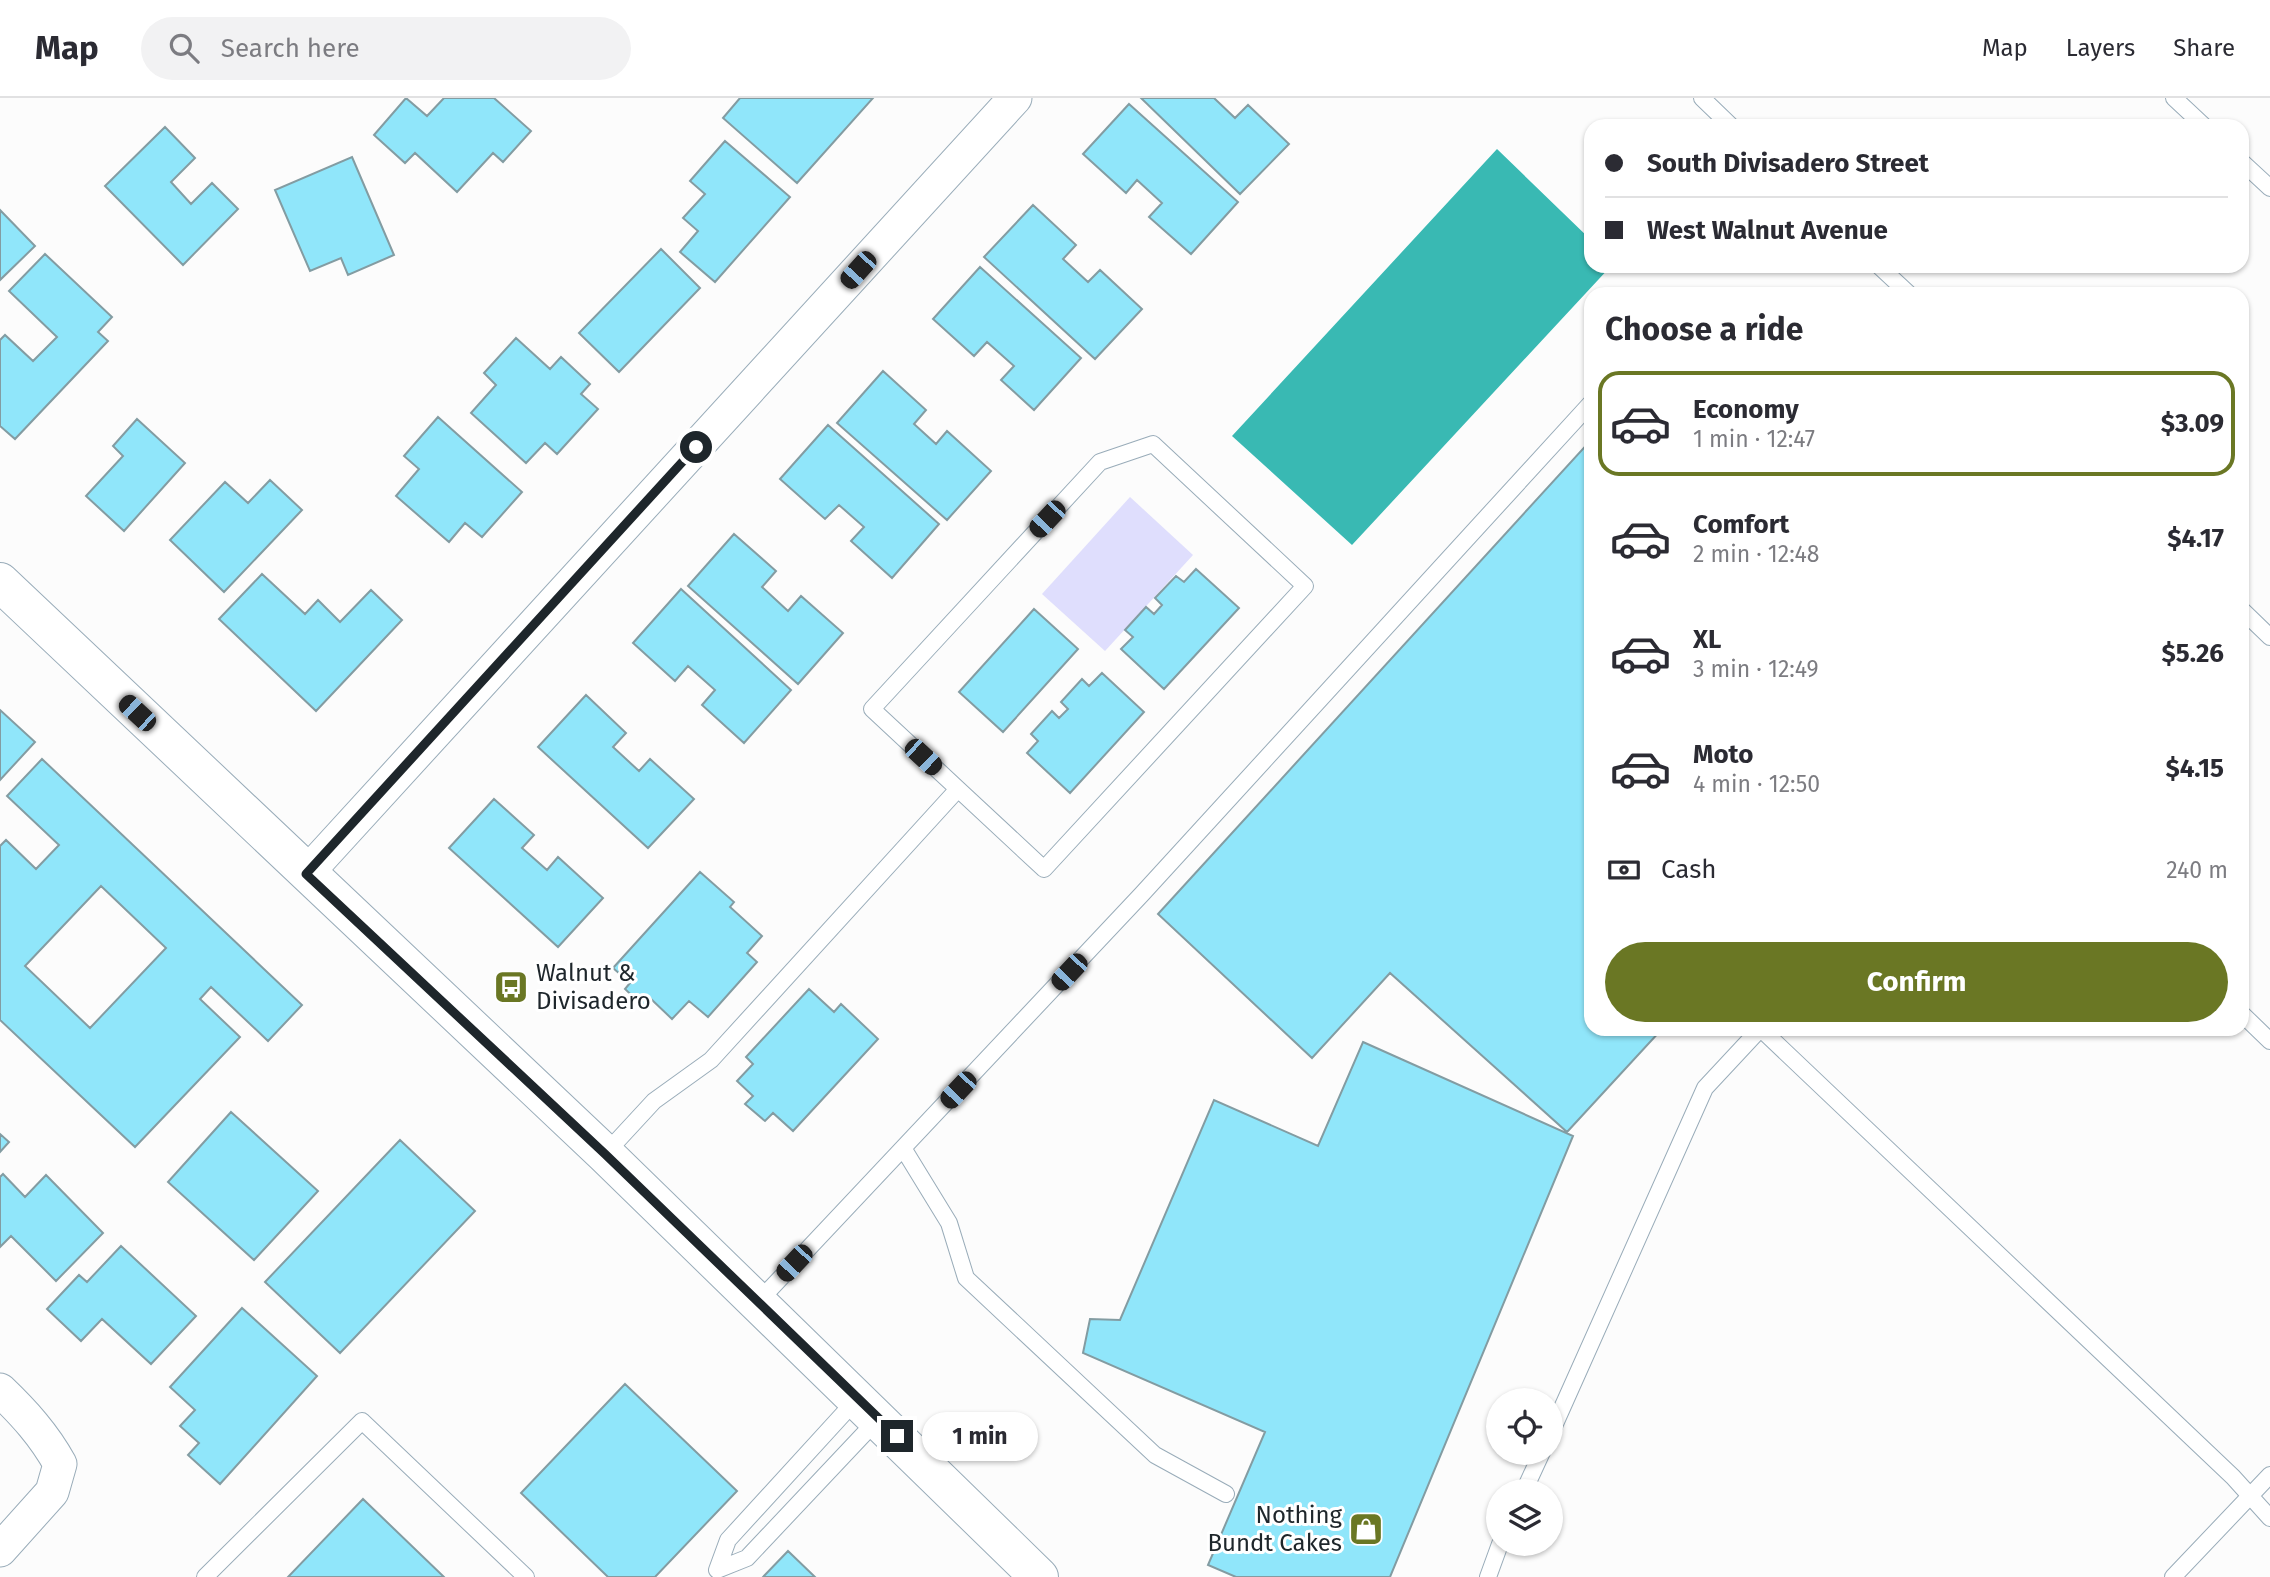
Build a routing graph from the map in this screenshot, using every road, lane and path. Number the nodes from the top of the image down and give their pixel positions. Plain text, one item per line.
1 (1015, 98) edge
2 (1702, 98) edge
3 (2174, 98) edge
4 (1724, 119) edge
5 (2196, 119) edge
6 (2249, 168) edge
7 (2270, 188) edge
8 (1886, 273) edge
9 (1902, 287) edge
10 (1584, 411) edge
11 (0, 582) edge
12 (2249, 617) edge
13 (2270, 637) edge
14 (958, 789) junction
15 (306, 874) junction
16 (2249, 1021) edge
17 (1754, 1036) edge
18 (1768, 1036) edge
19 (2270, 1041) edge
20 (903, 1148) junction
21 (605, 1154) junction
22 (758, 1301) junction
23 (0, 1390) edge
24 (1563, 1406) edge
25 (868, 1408) junction
26 (2270, 1475) edge
27 (1226, 1494) dead end
28 (2250, 1495) junction
29 (2270, 1518) edge
30 (0, 1550) edge
31 (1496, 1556) edge
32 (713, 1573) edge
33 (205, 1577) edge
34 (526, 1577) edge
35 (1039, 1577) edge
36 (1488, 1577) edge
37 (2173, 1577) edge

1 - 15 street
2 - 4 lane
3 - 5 lane
6 - 7 lane
8 - 9 lane
10 - 20 lane
11 - 15 main road
12 - 13 lane
14 - 14 lane
14 - 21 lane
15 - 21 main road
16 - 19 lane
17 - 24 lane
18 - 28 lane
20 - 22 lane
20 - 27 lane
21 - 22 main road
22 - 25 main road
23 - 30 street
25 - 32 lane
25 - 32 lane
25 - 35 main road
26 - 28 lane
28 - 29 lane
28 - 37 lane
31 - 36 lane
33 - 34 lane

